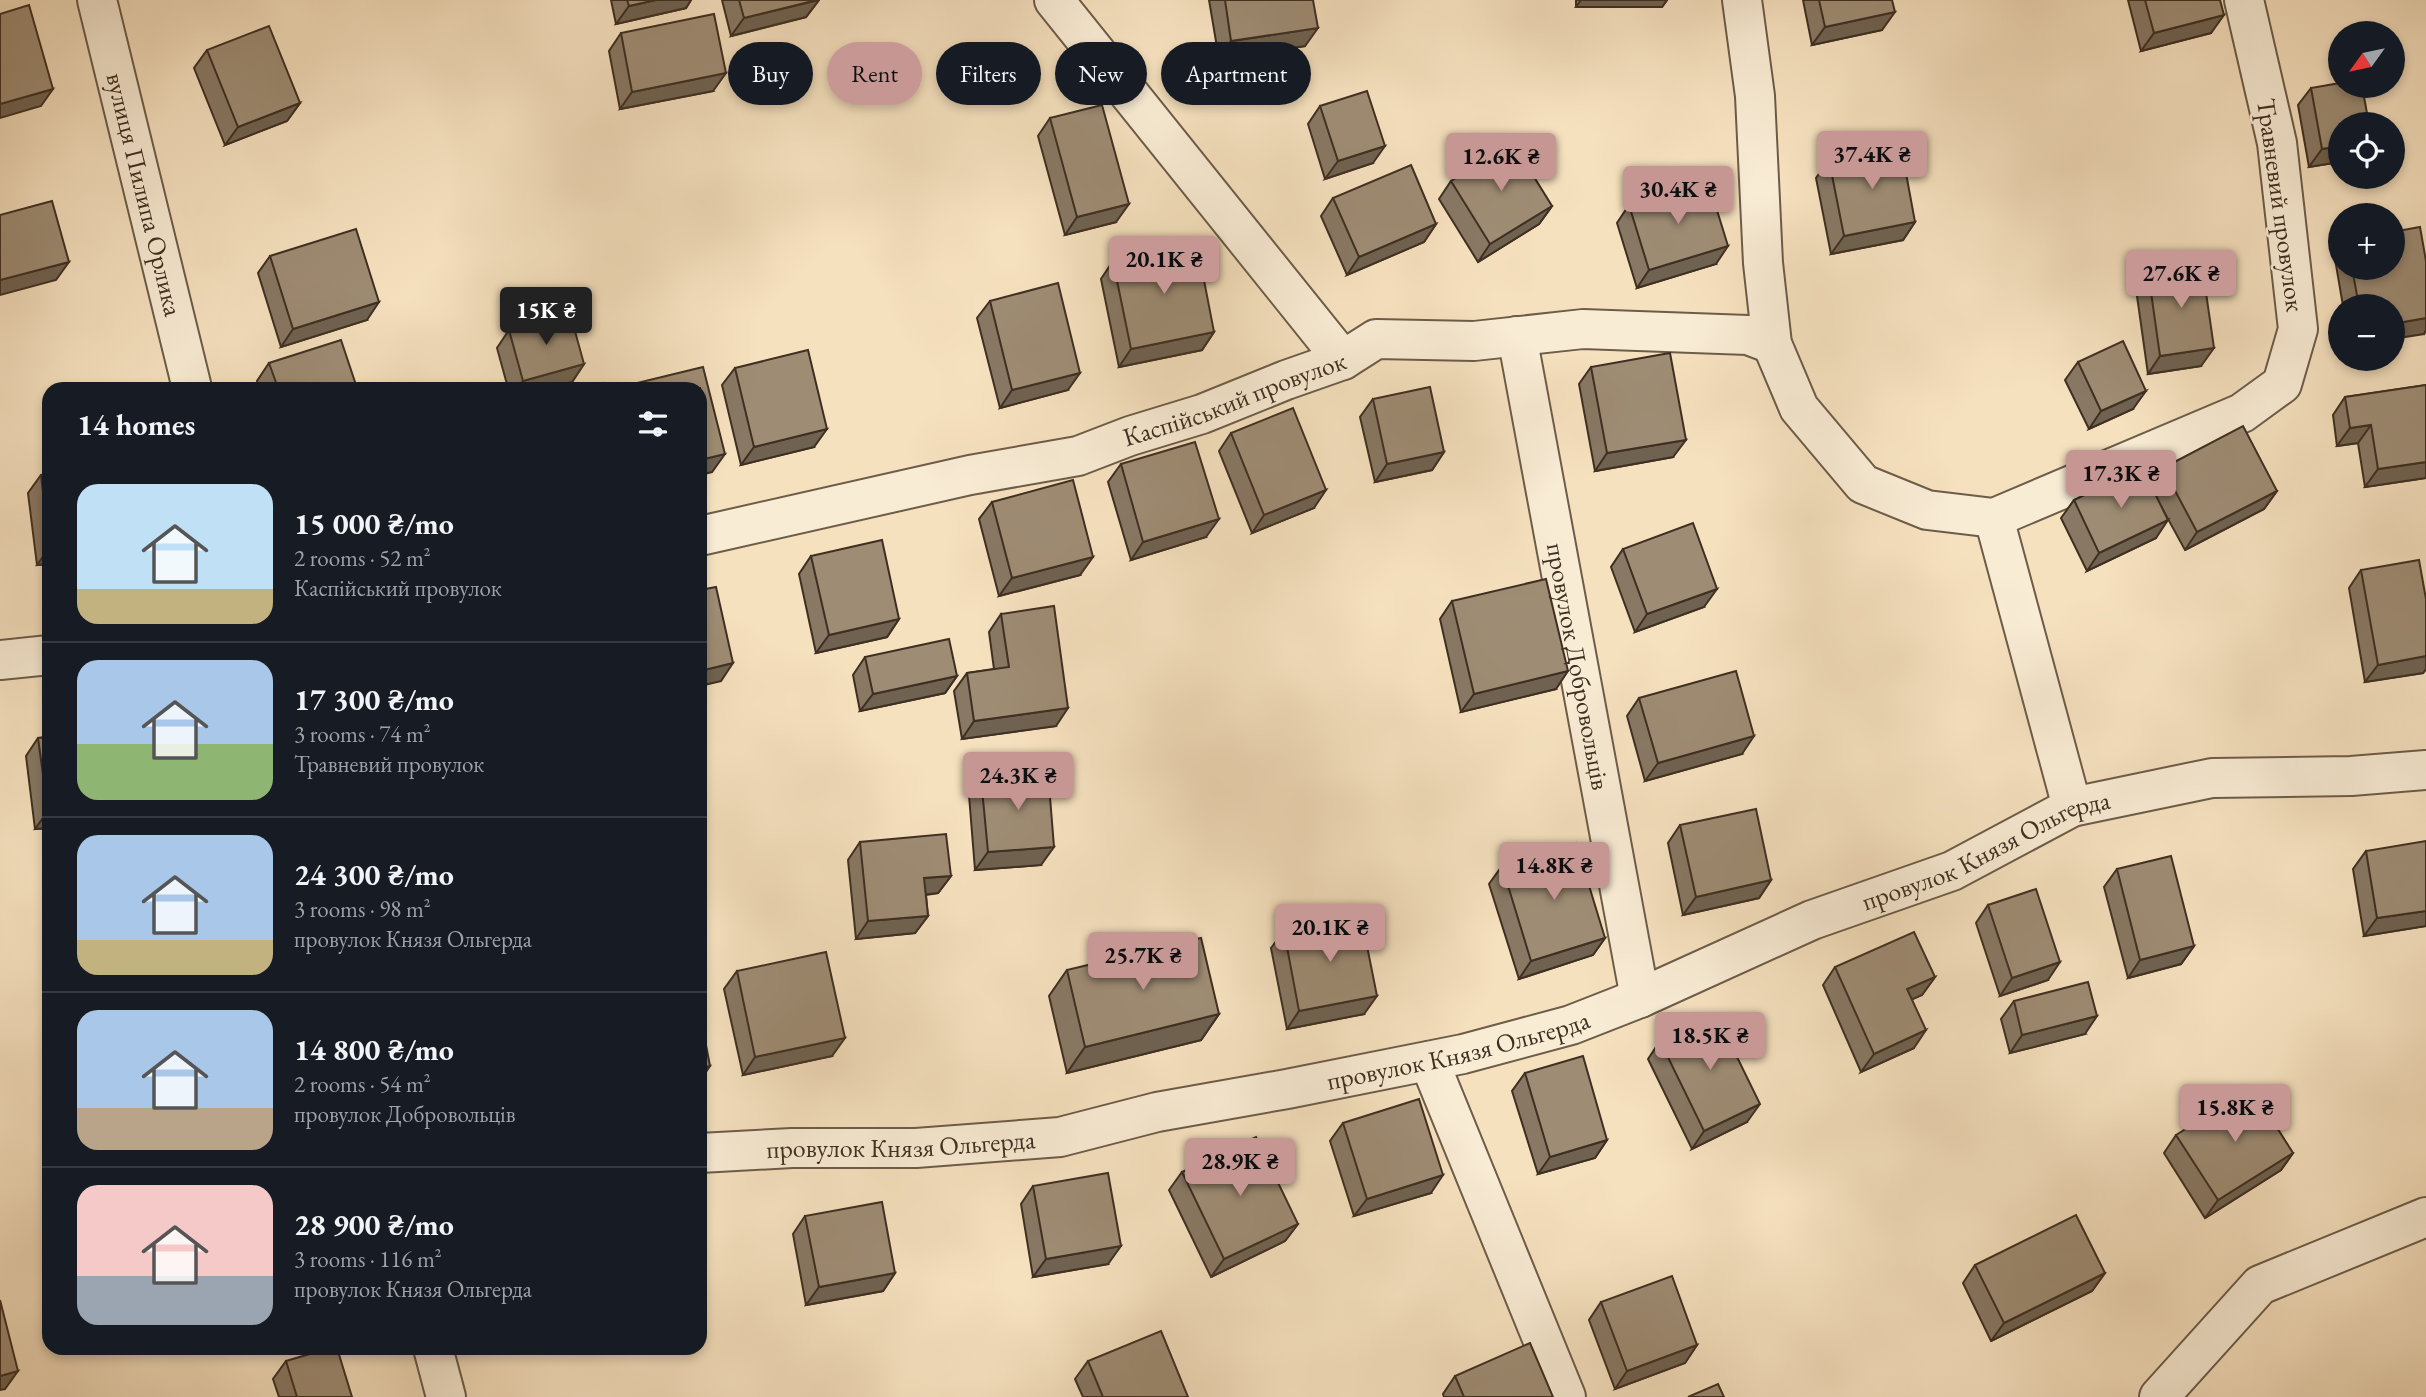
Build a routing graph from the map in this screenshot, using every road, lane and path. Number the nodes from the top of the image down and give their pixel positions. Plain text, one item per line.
1 (97, 0) edge
2 (1054, 0) edge
3 (1742, 0) edge
4 (2244, 0) edge
5 (1517, 336) junction
6 (1772, 344) junction
7 (1343, 360) junction
8 (191, 382) edge
9 (1994, 518) junction
10 (707, 534) edge
11 (42, 656) edge
12 (0, 660) edge
13 (2426, 770) edge
14 (2072, 807) junction
15 (1640, 998) junction
16 (1429, 1061) junction
17 (707, 1153) edge
18 (2426, 1217) edge
19 (435, 1355) edge
20 (446, 1397) edge
21 (1566, 1397) edge
22 (2159, 1397) edge

1 - 8 street, вулиця Пилипа Орлика
2 - 7 street
3 - 6 street
4 - 9 street, Травневий провулок
5 - 6 street, Каспійський провулок
5 - 7 street, Каспійський провулок
5 - 15 street, провулок Добровольців
6 - 9 street
7 - 10 street, Каспійський провулок
9 - 14 street
11 - 12 street
13 - 14 street, провулок Князя Ольгерда
14 - 15 street, провулок Князя Ольгерда
15 - 16 street, провулок Князя Ольгерда
16 - 17 street, провулок Князя Ольгерда
16 - 21 street
18 - 22 street
19 - 20 street

